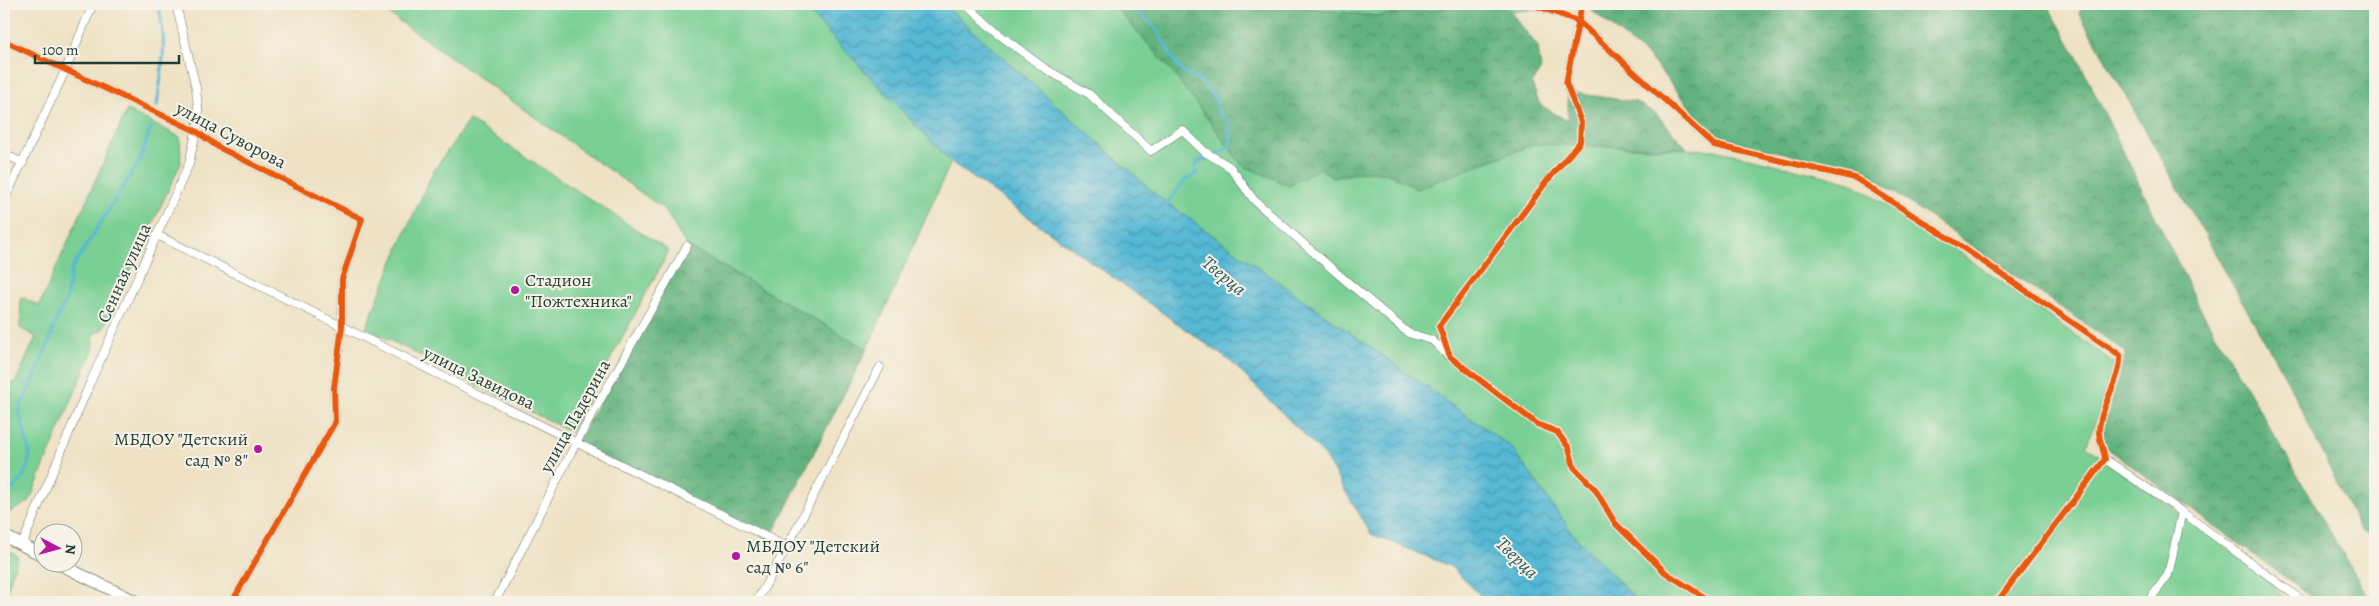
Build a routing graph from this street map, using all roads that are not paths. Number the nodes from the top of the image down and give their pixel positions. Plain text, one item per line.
1 (94, 4) edge
2 (176, 4) edge
3 (965, 4) edge
4 (1531, 4) edge
5 (1562, 4) edge
6 (1582, 4) edge
7 (1546, 9) junction
8 (1578, 21) junction
9 (4, 42) edge
10 (66, 71) junction
11 (196, 131) junction
12 (4, 154) edge
13 (23, 163) junction
14 (4, 201) edge
15 (158, 235) junction
16 (687, 246) dead end
17 (342, 327) junction
18 (1450, 357) junction
19 (880, 367) dead end
20 (576, 443) junction
21 (2105, 459) junction
22 (2182, 512) junction
23 (4, 536) edge
24 (22, 545) junction
25 (787, 547) junction
26 (32, 550) edge
27 (80, 574) edge
28 (137, 602) edge
29 (232, 602) edge
30 (495, 602) edge
31 (756, 602) edge
32 (1712, 602) edge
33 (1997, 602) edge
34 (2148, 602) edge
35 (2304, 602) edge

1 - 10 street
2 - 11 street, Сенная улица
3 - 18 street
4 - 7 street
5 - 7 street
6 - 8 street
7 - 8 street
8 - 18 street
8 - 21 street
9 - 10 street, улица Суворова
10 - 11 street, улица Суворова
10 - 13 street
11 - 15 street, Сенная улица
11 - 17 street, улица Суворова
12 - 13 street
13 - 14 street
15 - 17 street, улица Завидова
15 - 24 street, Сенная улица
16 - 20 street, улица Падерина
17 - 20 street, улица Завидова
17 - 29 street
18 - 32 street
19 - 25 street
20 - 25 street, улица Завидова
20 - 30 street, улица Падерина
21 - 22 street
21 - 33 street
22 - 34 street
22 - 35 street
23 - 24 main road
24 - 26 main road
25 - 31 street
27 - 28 main road

